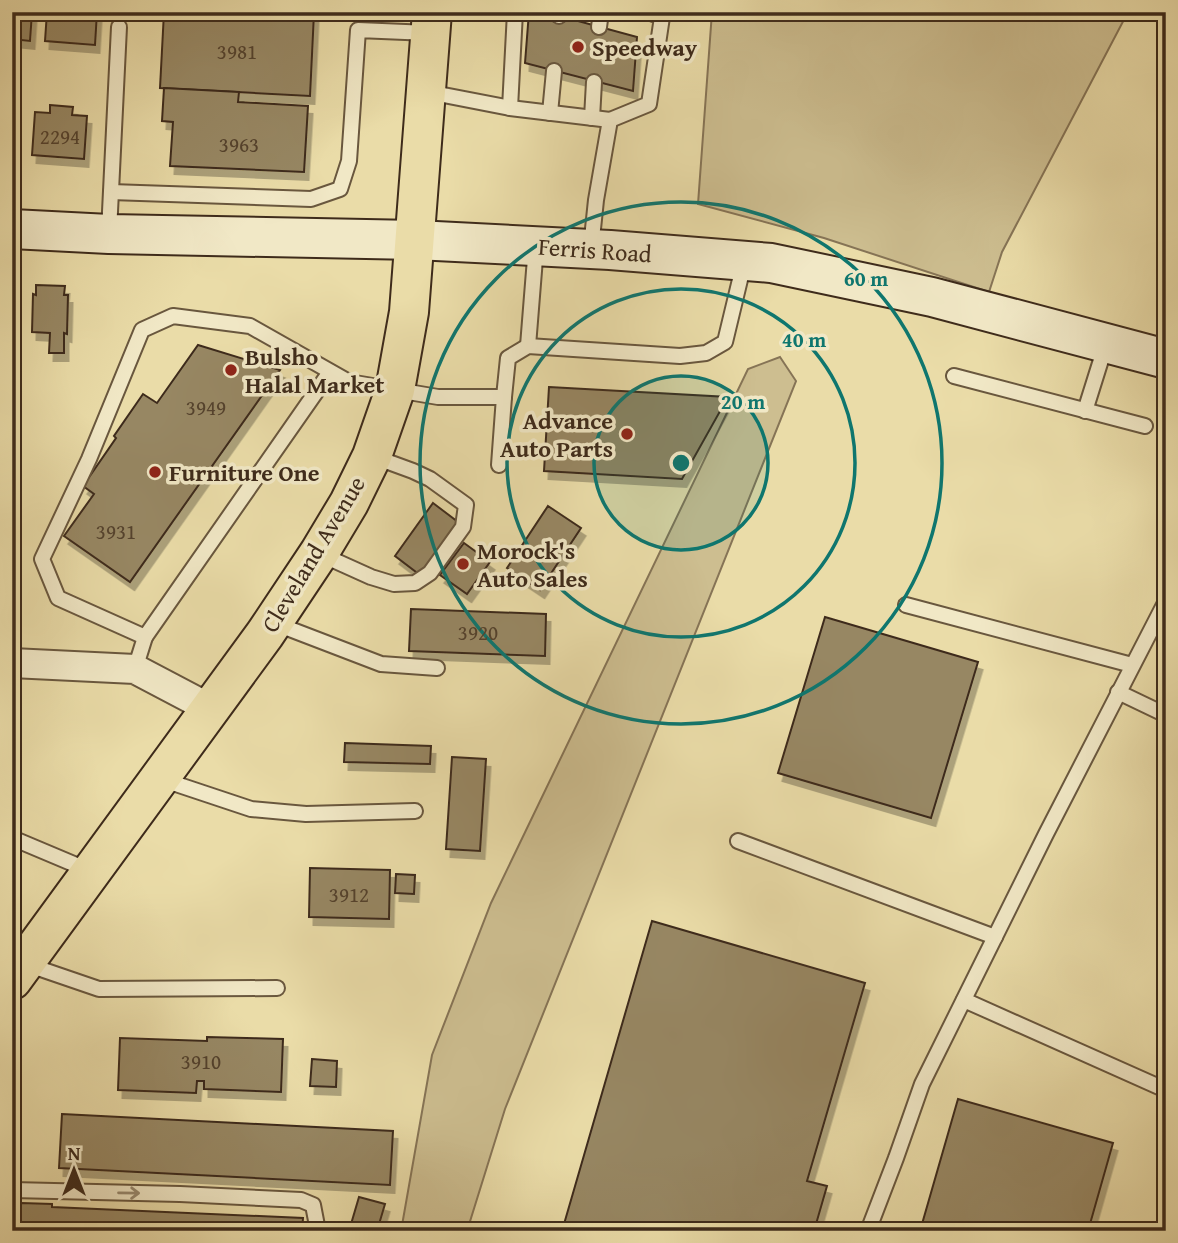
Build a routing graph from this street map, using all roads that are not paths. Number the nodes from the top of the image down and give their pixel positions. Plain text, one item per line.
1 (515, 12) edge
2 (648, 12) edge
3 (431, 23) edge
4 (118, 27) dead end
5 (554, 71) dead end
6 (594, 82) dead end
7 (426, 92) junction
8 (510, 108) junction
9 (550, 113) junction
10 (592, 118) junction
11 (610, 120) junction
12 (111, 192) junction
13 (12, 229) edge
14 (109, 234) junction
15 (416, 240) junction
16 (536, 246) junction
17 (591, 249) junction
18 (744, 261) junction
19 (1107, 343) junction
20 (528, 346) junction
21 (1166, 359) edge
22 (330, 372) junction
23 (954, 376) dead end
24 (395, 390) junction
25 (505, 397) junction
26 (1085, 411) junction
27 (1144, 426) dead end
28 (372, 456) junction
29 (499, 465) dead end
30 (318, 553) junction
31 (1166, 601) edge
32 (906, 605) dead end
33 (273, 622) junction
34 (145, 637) junction
35 (12, 663) edge
36 (1132, 665) junction
37 (437, 668) dead end
38 (135, 669) junction
39 (1118, 692) junction
40 (211, 709) junction
41 (1166, 715) edge
42 (160, 779) junction
43 (415, 811) dead end
44 (12, 838) edge
45 (738, 841) dead end
46 (92, 872) junction
47 (995, 937) junction
48 (18, 972) edge
49 (277, 988) dead end
50 (964, 1000) junction
51 (1166, 1090) edge
52 (12, 1190) edge
53 (318, 1231) edge
54 (868, 1231) edge

1 - 8 lane
2 - 11 lane
3 - 7 main road, Cleveland Avenue
3 - 12 lane
4 - 12 lane
5 - 9 lane
6 - 10 lane
7 - 8 lane
7 - 15 main road, Cleveland Avenue
8 - 9 lane
9 - 10 lane
10 - 11 lane
11 - 17 lane
12 - 14 lane
13 - 14 main road, Ferris Road
14 - 15 main road, Ferris Road
15 - 16 main road, Ferris Road
15 - 24 main road, Cleveland Avenue
16 - 17 main road, Ferris Road
16 - 20 lane
17 - 18 main road, Ferris Road
18 - 19 main road, Ferris Road
18 - 20 lane
19 - 21 main road, Ferris Road
19 - 26 lane
20 - 25 lane
22 - 24 lane
22 - 34 lane
22 - 34 lane
23 - 26 lane
24 - 25 lane
24 - 28 main road, Cleveland Avenue
25 - 29 lane
26 - 27 lane
28 - 30 main road, Cleveland Avenue
28 - 30 lane
30 - 33 main road, Cleveland Avenue
31 - 36 lane
32 - 36 lane
33 - 37 lane
33 - 40 main road, Cleveland Avenue
34 - 38 lane
35 - 38 street
36 - 39 lane
38 - 40 street
39 - 41 lane
39 - 47 lane
40 - 42 main road, Cleveland Avenue
42 - 43 lane
42 - 46 main road, Cleveland Avenue
44 - 46 lane
45 - 47 lane
46 - 48 main road, Cleveland Avenue
47 - 50 lane
48 - 49 lane
50 - 51 lane
50 - 54 lane
52 -> 53 lane

